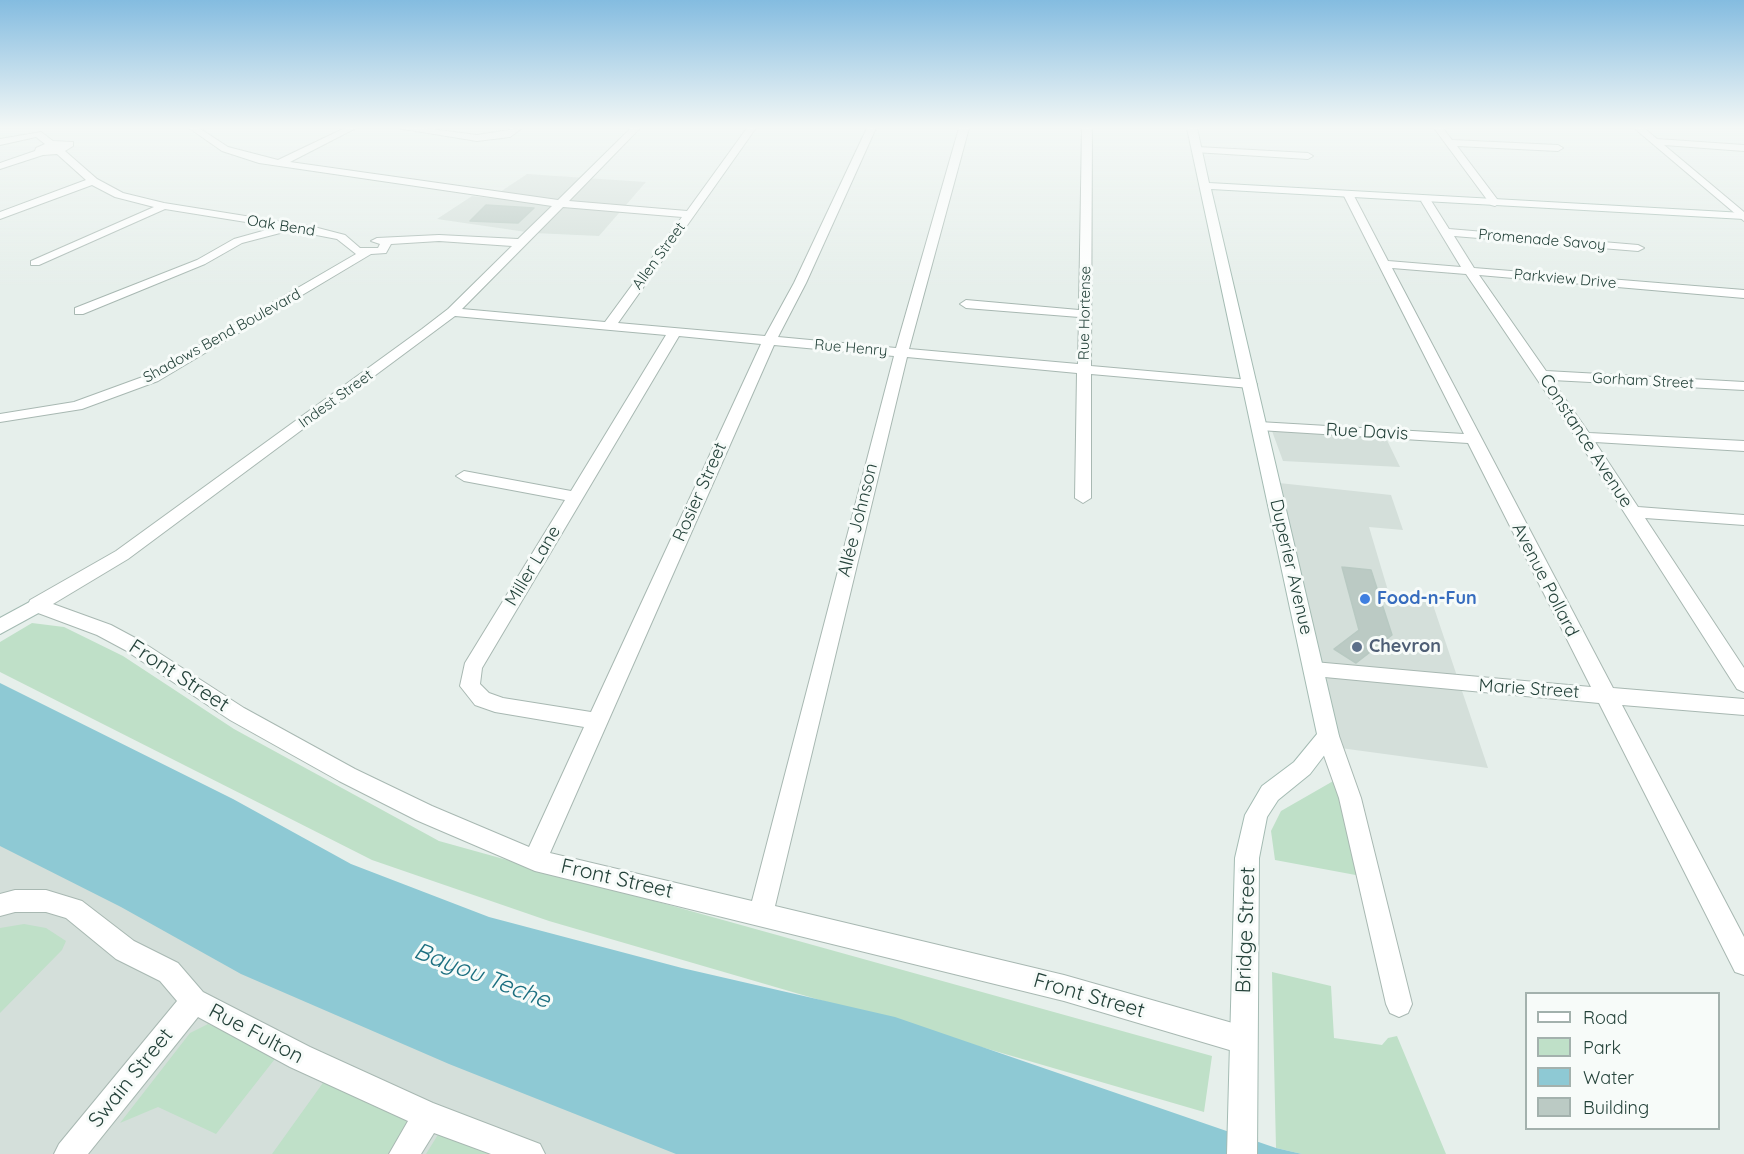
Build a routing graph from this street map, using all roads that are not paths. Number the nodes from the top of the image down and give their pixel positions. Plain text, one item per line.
1 (91, 182) edge
2 (95, 182) edge
3 (410, 182) edge
4 (584, 182) edge
5 (713, 182) edge
6 (846, 182) edge
7 (949, 182) edge
8 (1086, 182) edge
9 (1204, 182) edge
10 (1479, 182) edge
11 (1701, 182) edge
12 (1205, 186) junction
13 (1349, 196) junction
14 (1426, 201) junction
15 (1495, 203) junction
16 (563, 204) junction
17 (164, 206) junction
18 (690, 213) junction
19 (0, 216) edge
20 (1743, 217) edge
21 (243, 219) junction
22 (294, 228) junction
23 (1446, 232) junction
24 (341, 237) junction
25 (238, 241) junction
26 (385, 246) junction
27 (518, 247) junction
28 (1638, 248) dead end
29 (366, 253) junction
30 (35, 263) dead end
31 (1385, 264) junction
32 (1470, 271) junction
33 (1744, 294) edge
34 (966, 304) dead end
35 (79, 311) dead end
36 (452, 312) junction
37 (1085, 314) junction
38 (609, 326) junction
39 (675, 332) junction
40 (771, 341) junction
41 (902, 353) junction
42 (1084, 369) junction
43 (1543, 375) junction
44 (1250, 384) junction
45 (1744, 386) edge
46 (0, 418) edge
47 (1259, 426) junction
48 (1584, 437) junction
49 (1474, 439) junction
50 (1744, 446) edge
51 (464, 476) dead end
52 (575, 497) junction
53 (1083, 498) dead end
54 (1631, 512) junction
55 (1744, 520) edge
56 (37, 605) junction
57 (0, 627) edge
58 (1314, 669) junction
59 (1744, 684) edge
60 (1605, 694) junction
61 (1744, 707) edge
62 (597, 721) junction
63 (1328, 736) junction
64 (535, 860) junction
65 (0, 905) edge
66 (761, 914) junction
67 (1744, 963) edge
68 (194, 1001) junction
69 (1400, 1004) dead end
70 (1243, 1040) junction
71 (428, 1116) junction
72 (69, 1154) edge
73 (404, 1154) edge
74 (530, 1154) edge
75 (1242, 1154) edge

1 - 19 street
2 - 17 street, Oak Bend
3 - 16 street
4 - 16 street, Indest Street
5 - 18 street, Allen Street
6 - 40 street, Rosier Street
7 - 41 street, Allée Johnson
8 - 37 street, Rue Hortense
9 - 12 street, Duperier Avenue
10 - 15 street
11 - 20 street
12 - 13 street
12 - 44 street, Duperier Avenue
13 - 14 street
13 - 31 street, Avenue Pollard
14 - 15 street
14 - 23 street, Constance Avenue
15 - 20 street
16 - 18 street
16 - 27 street, Indest Street
17 - 21 street, Oak Bend
17 - 30 street
18 - 38 street, Allen Street
21 - 22 street, Oak Bend
21 - 25 street
22 - 24 street, Oak Bend
22 - 25 street
23 - 28 street, Promenade Savoy
23 - 32 street, Constance Avenue
24 - 26 street, Oak Bend
24 - 29 street, Oak Bend
25 - 35 street
26 - 27 street, Oak Bend
26 - 29 street, Oak Bend
27 - 36 street, Indest Street
29 - 46 street, Shadows Bend Boulevard
31 - 32 street, Parkview Drive
31 - 49 street, Avenue Pollard
32 - 33 street, Parkview Drive
32 - 43 street, Constance Avenue
34 - 37 street
36 - 38 street, Rue Henry
36 - 56 street, Indest Street
37 - 42 street, Rue Hortense
38 - 39 street, Rue Henry
39 - 40 street, Rue Henry
39 - 52 street, Miller Lane
40 - 41 street, Rue Henry
40 - 62 street, Rosier Street
41 - 42 street, Rue Henry
41 - 66 street, Allée Johnson
42 - 44 street, Rue Henry
42 - 53 street, Rue Hortense
43 - 45 street, Gorham Street
43 - 48 street, Constance Avenue
44 - 47 street, Duperier Avenue
47 - 49 street, Rue Davis
47 - 58 street, Duperier Avenue
48 - 50 street
48 - 54 street, Constance Avenue
49 - 60 street, Avenue Pollard
51 - 52 street
52 - 62 street, Miller Lane
54 - 55 street
54 - 59 street, Constance Avenue
56 - 57 street, Indest Street
56 - 64 street, Front Street
58 - 60 street, Marie Street
58 - 63 street, Duperier Avenue
60 - 61 street, Marie Street
60 - 67 street, Avenue Pollard
62 - 64 street, Rosier Street
63 - 69 street, Duperier Avenue
63 - 70 street, Bridge Street
64 - 66 street, Front Street
65 - 68 street, Rue Fulton
66 - 70 street, Front Street
68 - 71 street, Rue Fulton
68 - 72 street, Swain Street
70 - 75 street, Bridge Street
71 - 73 street
71 - 74 street, Rue Fulton

